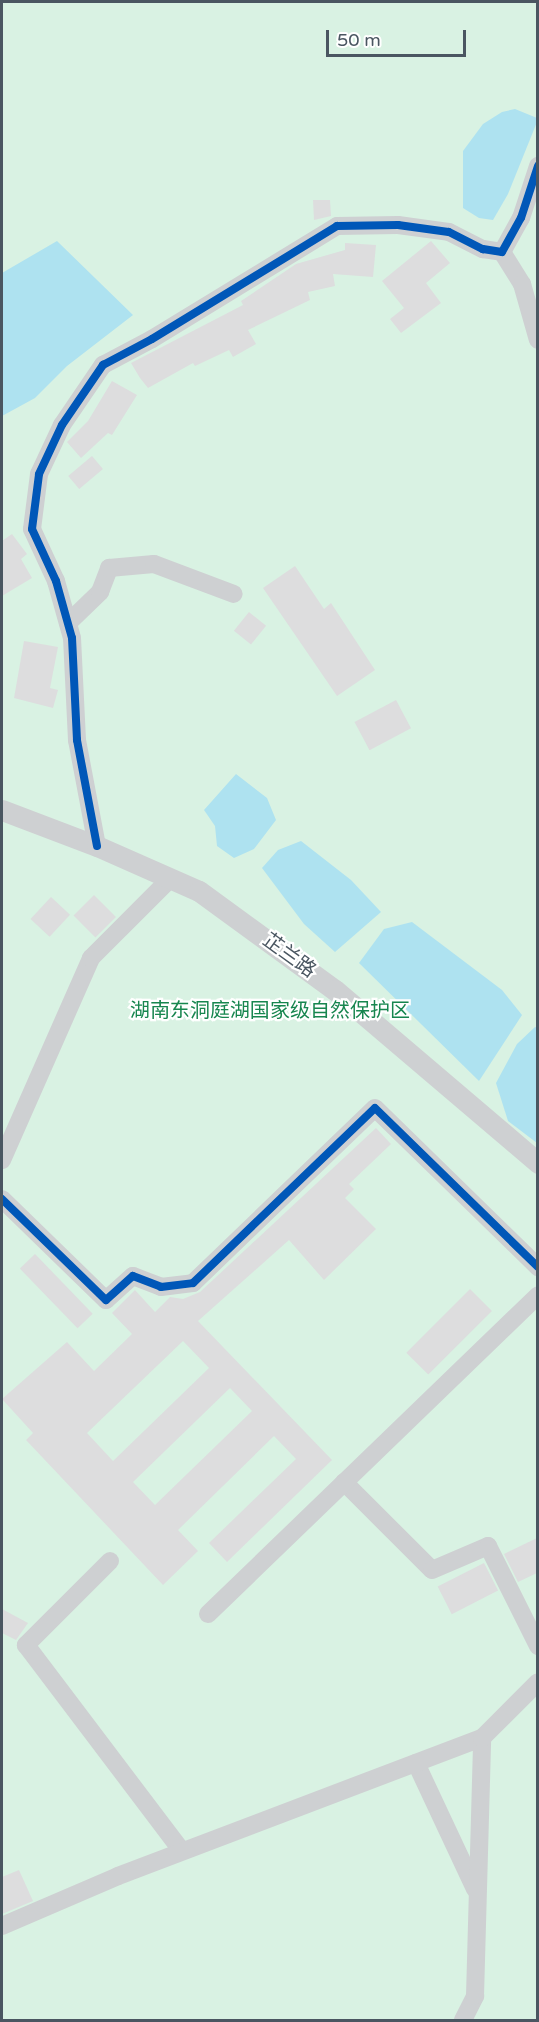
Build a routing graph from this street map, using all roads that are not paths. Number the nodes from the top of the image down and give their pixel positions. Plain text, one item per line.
1 (537, 166) edge
2 (502, 252) junction
3 (537, 340) edge
4 (234, 594) dead end
5 (68, 623) junction
6 (2, 810) edge
7 (97, 846) junction
8 (169, 880) junction
9 (2, 1161) edge
10 (537, 1163) edge
11 (2, 1199) edge
12 (537, 1267) edge
13 (537, 1295) edge
14 (345, 1482) junction
15 (110, 1561) dead end
16 (208, 1614) dead end
17 (537, 1646) edge
18 (537, 1682) edge
19 (482, 1738) junction
20 (416, 1763) junction
21 (182, 1851) junction
22 (478, 1894) junction
23 (2, 1926) edge
24 (463, 2020) edge

1 - 2 street
2 - 3 street
2 - 5 street
4 - 5 street
5 - 7 street
6 - 7 street, 芷兰路
7 - 8 street, 芷兰路
8 - 9 street
8 - 10 street, 芷兰路
11 - 12 street
13 - 14 street
14 - 16 street
14 - 17 street
15 - 21 street
18 - 19 street
19 - 20 street
19 - 22 street
20 - 21 street
20 - 22 street
21 - 23 street
22 - 24 street

